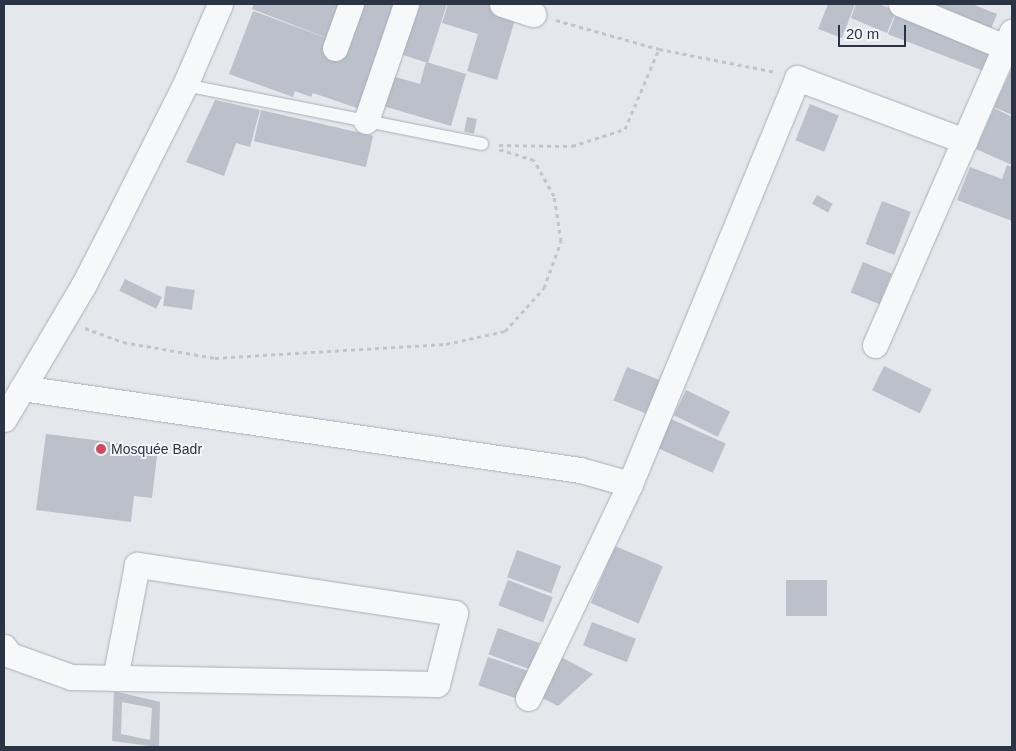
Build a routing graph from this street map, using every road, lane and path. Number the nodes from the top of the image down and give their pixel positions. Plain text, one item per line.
1 (220, 4) edge
2 (351, 4) edge
3 (406, 4) edge
4 (502, 4) edge
5 (901, 4) edge
6 (533, 14) joint
7 (1009, 39) edge
8 (335, 48) dead end
9 (659, 50) junction
10 (797, 78) junction
11 (185, 85) junction
12 (366, 121) junction
13 (965, 141) junction
14 (482, 144) junction
15 (63, 320) junction
16 (875, 345) dead end
17 (22, 388) junction
18 (4, 419) edge
19 (630, 484) junction
20 (4, 647) edge
21 (115, 678) junction
22 (528, 698) dead end

1 - 11 street
2 - 8 street
3 - 12 street
4 - 6 street
5 - 7 street
6 - 9 path
7 - 13 street
9 - 10 path
9 - 14 path
10 - 13 street
10 - 19 street
11 - 12 lane
11 - 15 street
12 - 14 lane
13 - 16 street
14 - 15 path
15 - 17 street
17 - 18 street
17 - 19 street
19 - 22 street
20 - 21 street
21 - 21 street

